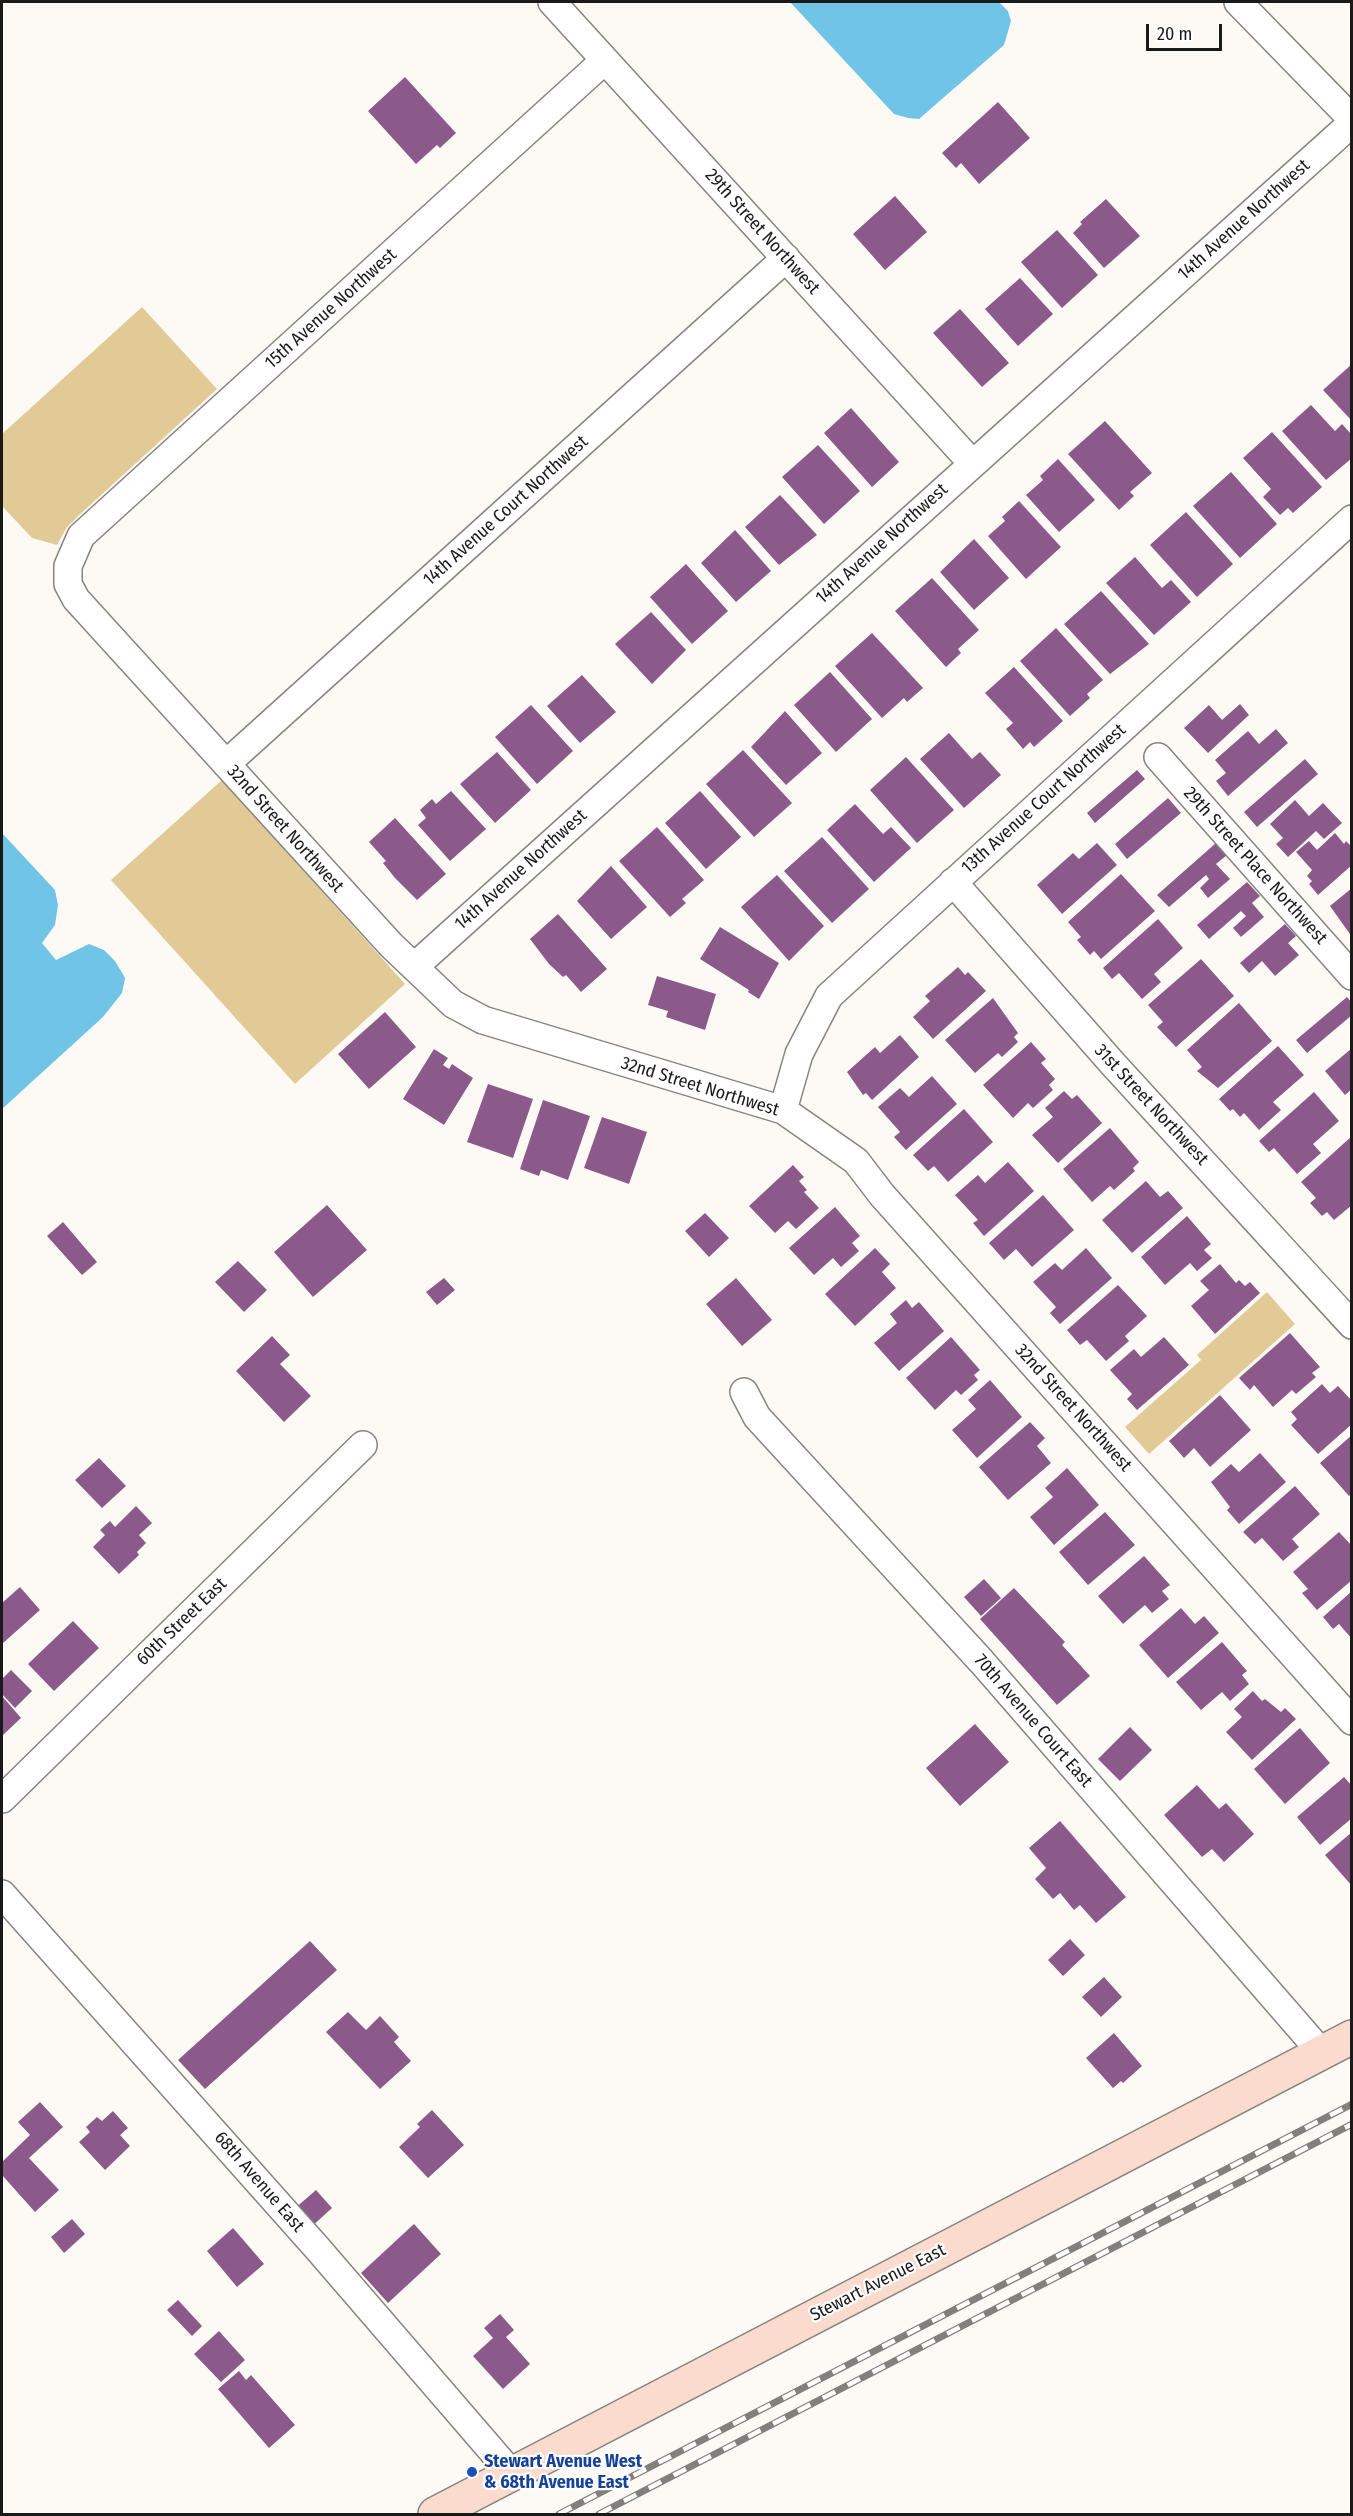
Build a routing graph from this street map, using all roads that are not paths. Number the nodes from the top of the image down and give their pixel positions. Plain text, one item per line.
1 (552, 2) edge
2 (1239, 2) edge
3 (605, 60) junction
4 (1352, 121) edge
5 (786, 258) junction
6 (972, 464) junction
7 (1352, 519) edge
8 (68, 566) joint
9 (1158, 757) dead end
10 (226, 764) junction
11 (953, 882) junction
12 (414, 967) junction
13 (1352, 975) edge
14 (783, 1110) junction
15 (1352, 1325) edge
16 (744, 1392) dead end
17 (363, 1445) dead end
18 (1352, 1721) edge
19 (2, 1799) edge
20 (2, 1894) edge
21 (1352, 2037) edge
22 (1321, 2052) junction
23 (512, 2474) junction
24 (435, 2514) edge

1 - 3 street, 29th Street Northwest
2 - 4 street
3 - 5 street, 29th Street Northwest
3 - 8 street, 15th Avenue Northwest
4 - 6 street, 14th Avenue Northwest
5 - 6 street, 29th Street Northwest
5 - 10 street, 14th Avenue Court Northwest
6 - 12 street, 14th Avenue Northwest
7 - 11 street, 13th Avenue Court Northwest
8 - 10 street, 32nd Street Northwest
9 - 13 street, 29th Street Place Northwest
10 - 12 street, 32nd Street Northwest
11 - 14 street, 13th Avenue Court Northwest
11 - 15 street, 31st Street Northwest
12 - 14 street, 32nd Street Northwest
14 - 18 street, 32nd Street Northwest
16 - 22 street, 70th Avenue Court East
17 - 19 street, 60th Street East
20 - 23 street, 68th Avenue East
21 - 22 street, Stewart Avenue East
22 - 23 street, Stewart Avenue East
23 - 24 street, Stewart Avenue East

